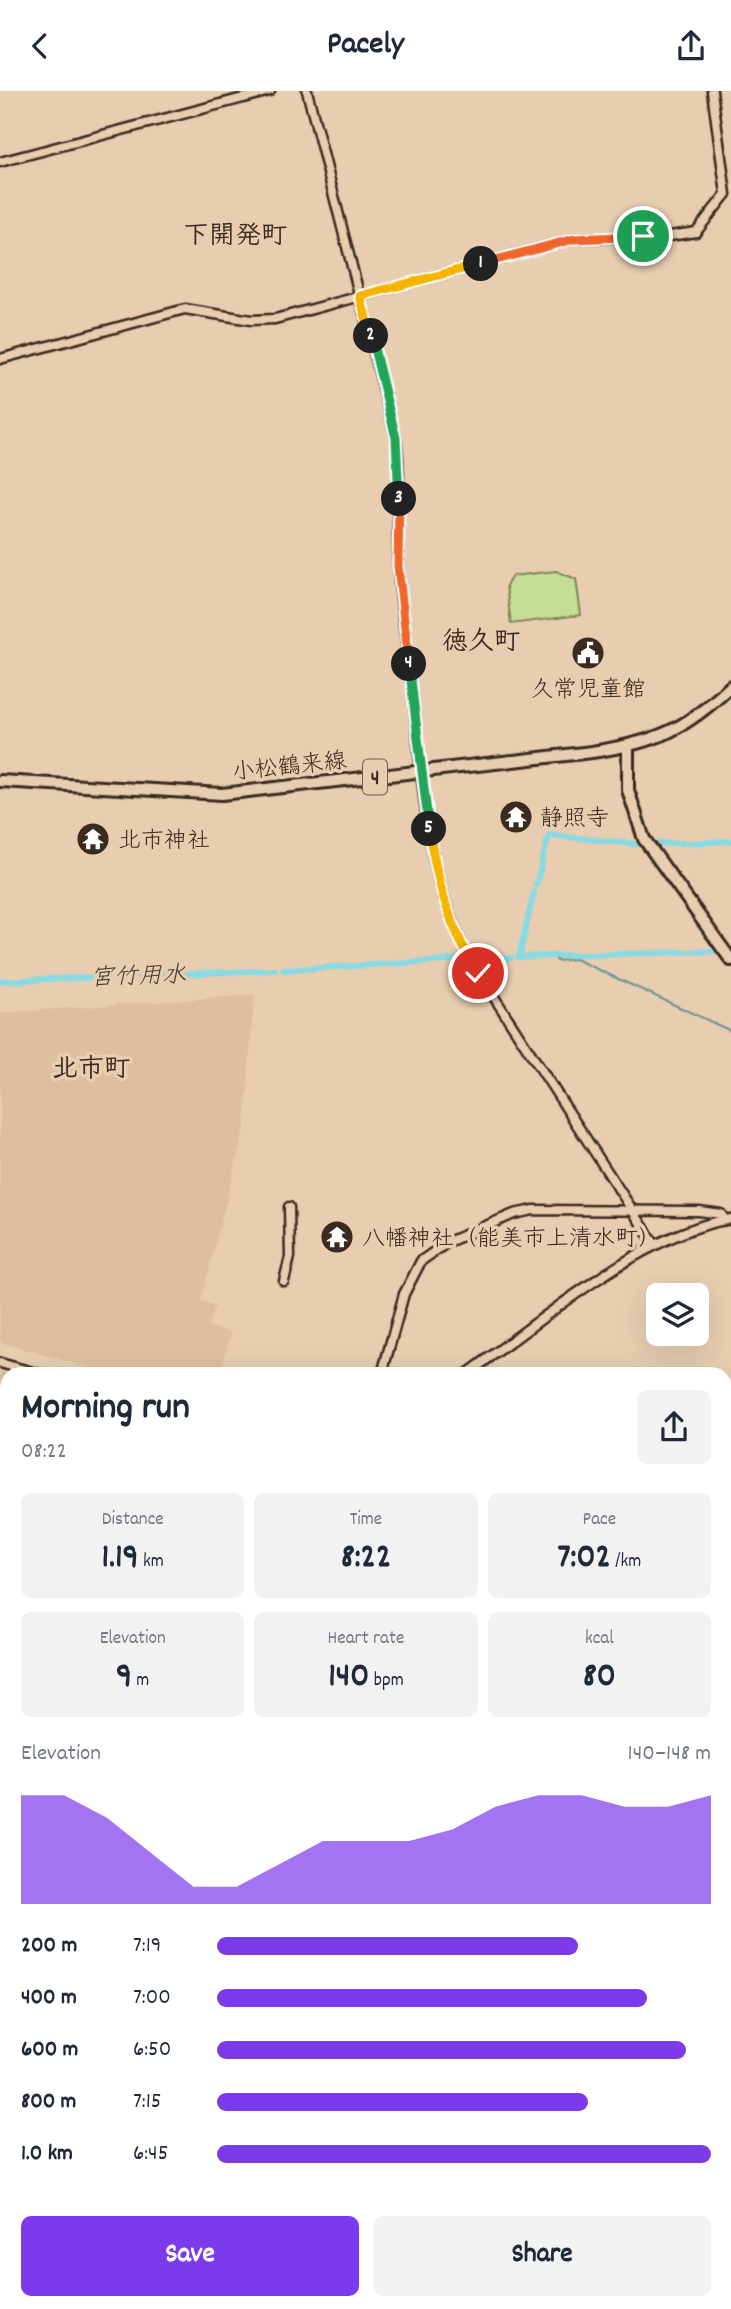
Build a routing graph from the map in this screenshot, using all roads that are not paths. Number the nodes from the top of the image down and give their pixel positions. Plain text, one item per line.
1 (270, 91) edge
2 (307, 91) edge
3 (712, 91) edge
4 (0, 162) edge
5 (360, 296) junction
6 (0, 359) edge
7 (731, 686) edge
8 (628, 746) junction
9 (421, 772) junction
10 (0, 781) edge
11 (724, 953) edge
12 (289, 1207) dead end
13 (632, 1210) junction
14 (728, 1219) edge
15 (655, 1245) junction
16 (284, 1281) dead end
17 (384, 1367) edge
18 (477, 1367) edge

1 - 4 street
2 - 5 street
3 - 5 street
5 - 6 street
5 - 9 street
7 - 8 main road, 小松鶴来線 / 4
8 - 9 main road, 小松鶴来線 / 4
8 - 11 main road
9 - 10 main road, 小松鶴来線 / 4
9 - 13 street
12 - 16 street
13 - 14 street
13 - 15 street
13 - 17 street
14 - 15 street
15 - 18 street

